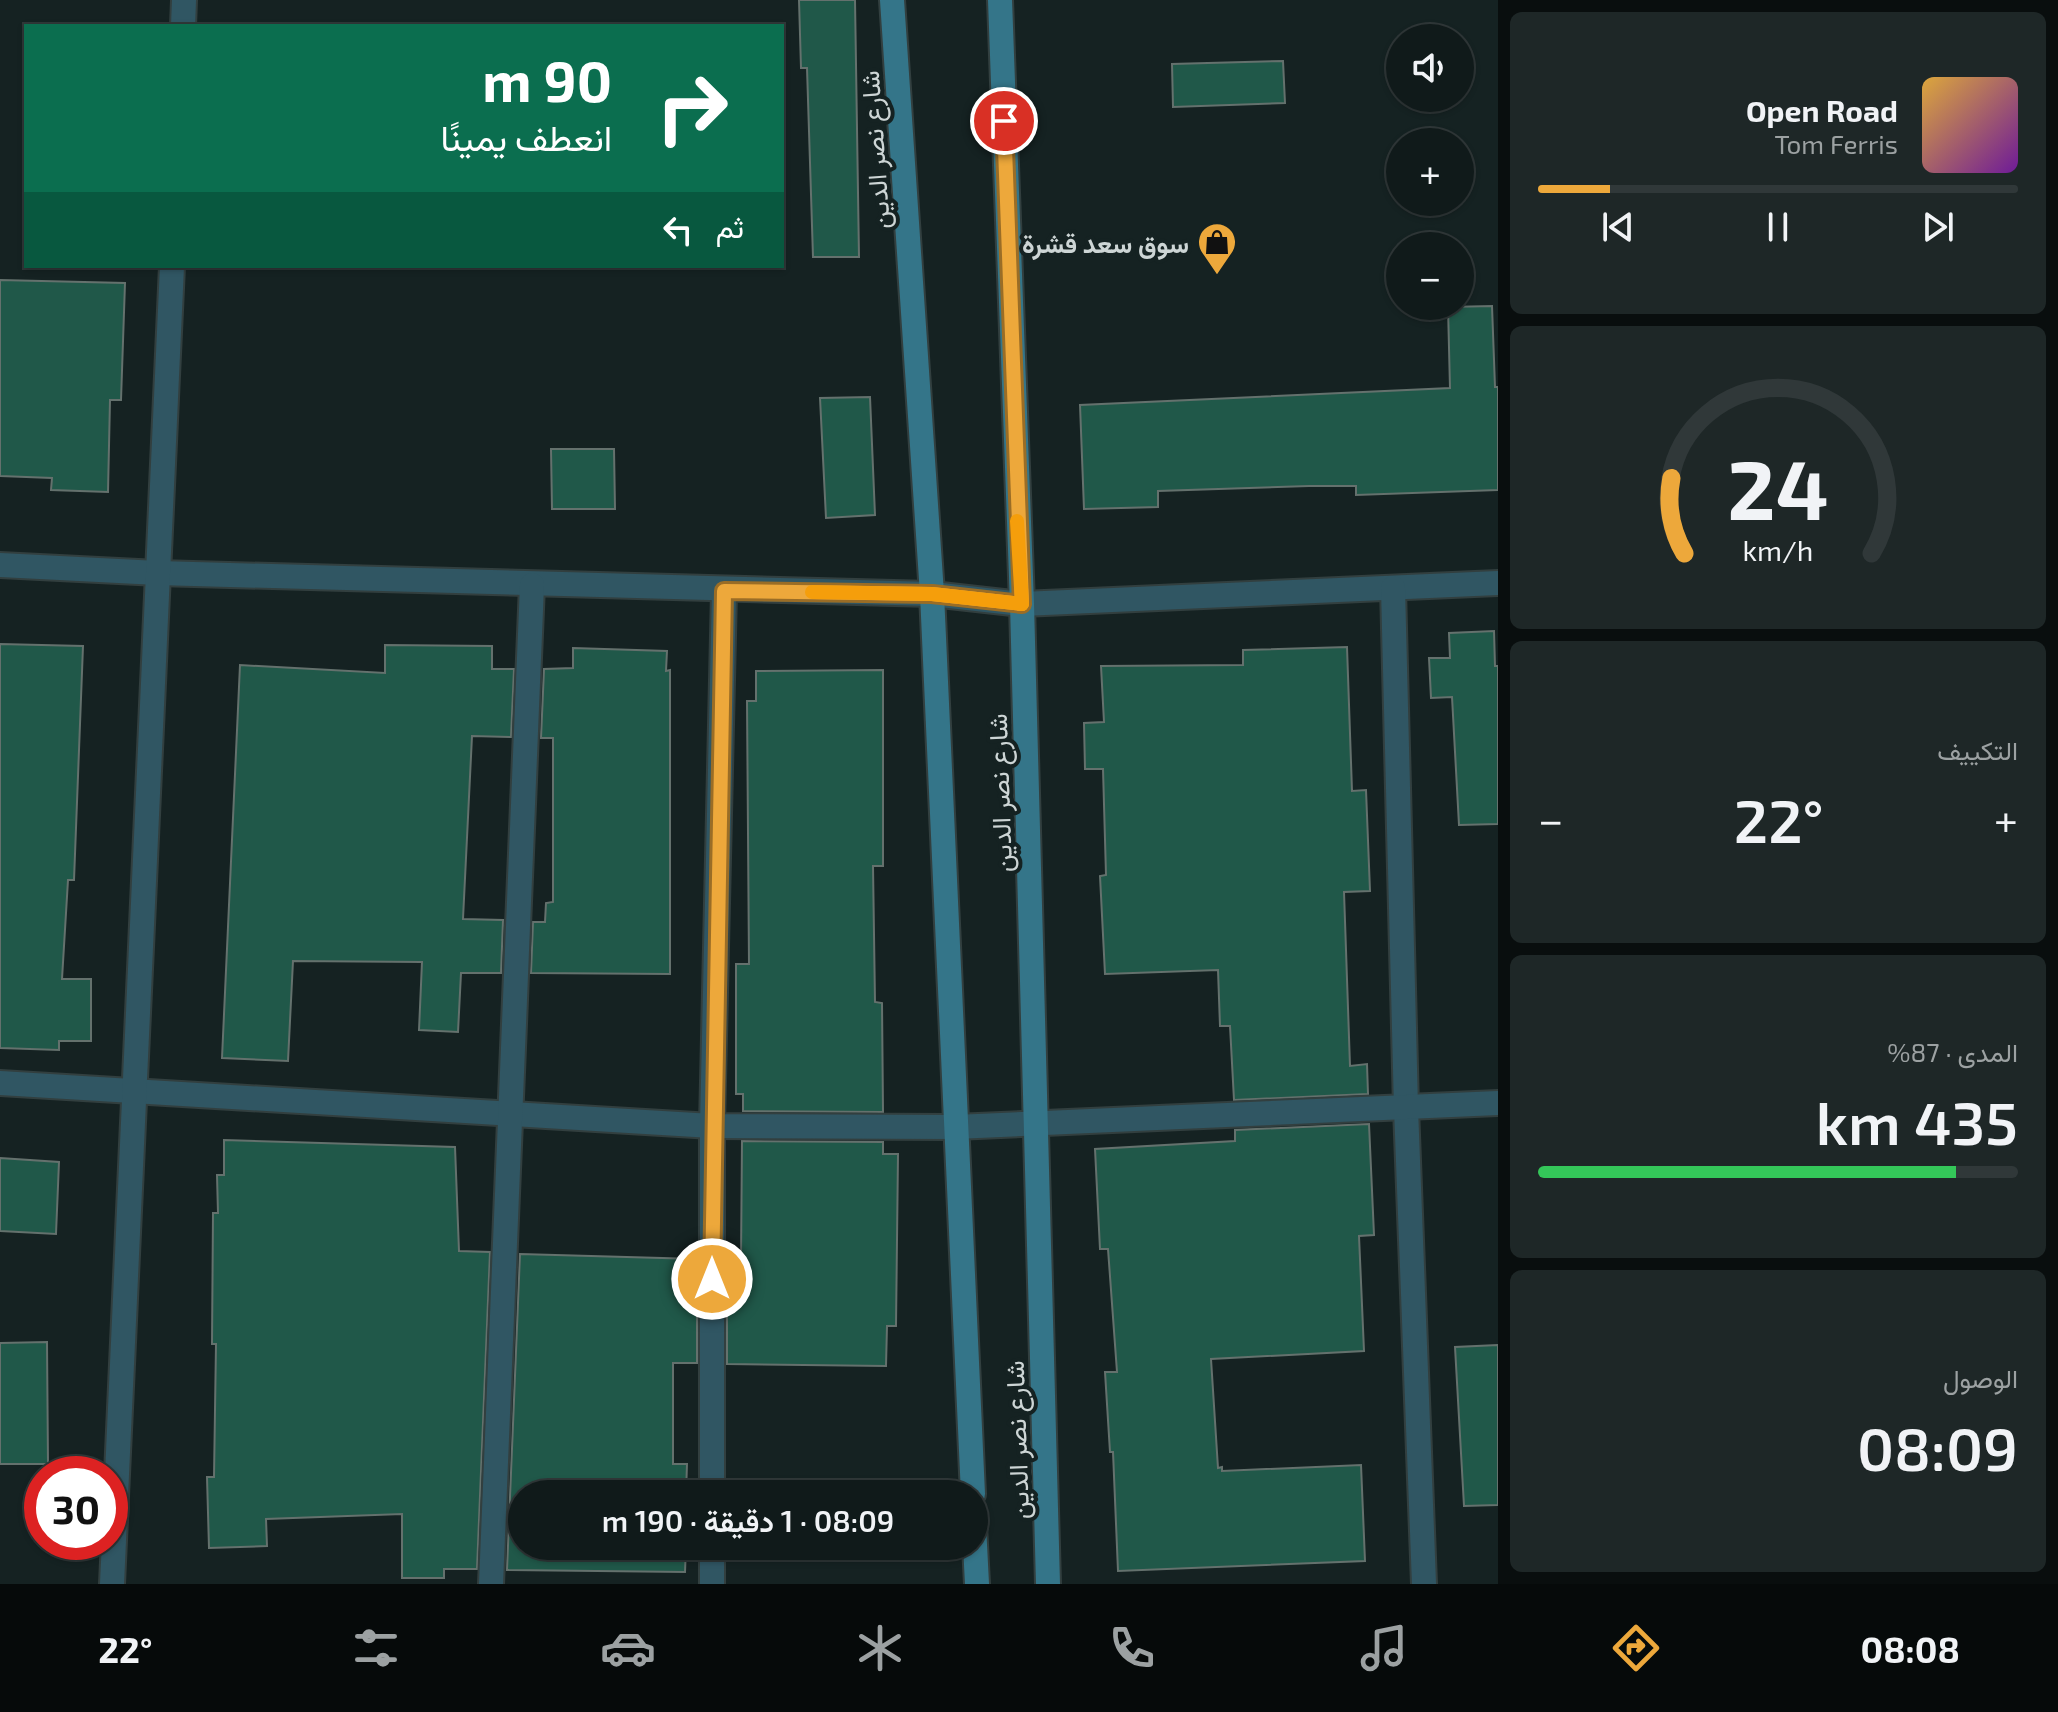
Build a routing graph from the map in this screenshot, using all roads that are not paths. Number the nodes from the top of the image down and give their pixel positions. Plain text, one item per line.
1 (184, 0) edge
2 (892, 0) edge
3 (1000, 0) edge
4 (183, 24) edge
5 (172, 268) edge
6 (0, 565) edge
7 (158, 573) junction
8 (1498, 583) edge
9 (532, 585) junction
10 (1393, 588) junction
11 (724, 591) junction
12 (932, 594) junction
13 (1022, 604) junction
14 (0, 1083) edge
15 (134, 1091) junction
16 (1498, 1103) edge
17 (1406, 1108) junction
18 (510, 1114) junction
19 (1036, 1124) junction
20 (712, 1126) junction
21 (955, 1127) junction
22 (712, 1480) edge
23 (972, 1480) edge
24 (712, 1560) edge
25 (976, 1560) edge
26 (112, 1584) edge
27 (491, 1584) edge
28 (712, 1584) edge
29 (977, 1584) edge
30 (1048, 1584) edge
31 (1424, 1584) edge

1 - 4 street
2 - 12 street, شارع نصر الدين
3 - 13 street, شارع نصر الدين
5 - 7 street
6 - 7 street
7 - 9 street
7 - 15 street
8 - 10 street
9 - 11 street
9 - 18 street
10 - 13 street
10 - 17 street
11 - 12 street
11 - 20 street
12 - 13 street
12 - 21 street, شارع نصر الدين
13 - 19 street, شارع نصر الدين
14 - 15 street
15 - 18 street
15 - 26 street
16 - 17 street
17 - 19 street
17 - 31 street
18 - 20 street
18 - 27 street
19 - 21 street
19 - 30 street, شارع نصر الدين
20 - 21 street
20 - 22 street
21 - 23 street, شارع نصر الدين
24 - 28 street
25 - 29 street, شارع نصر الدين

